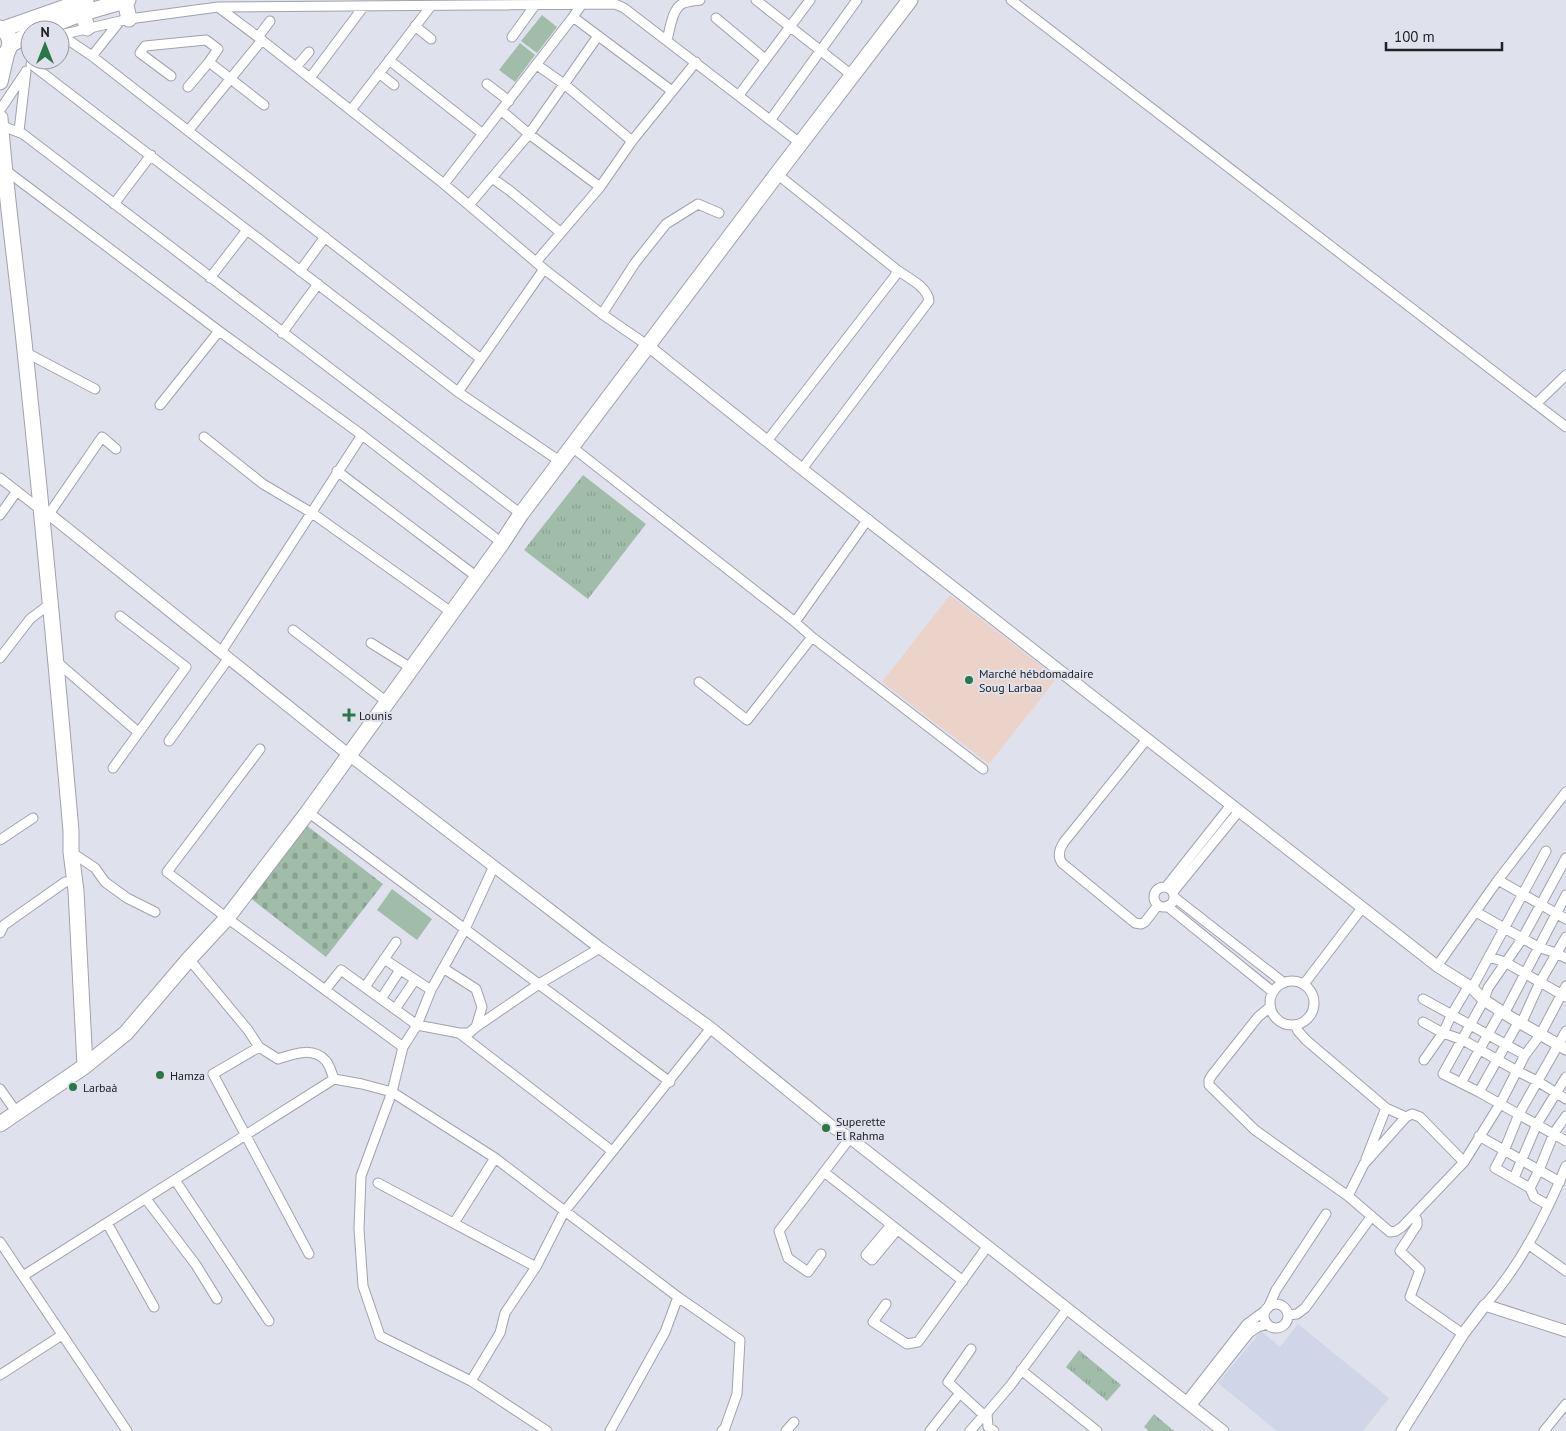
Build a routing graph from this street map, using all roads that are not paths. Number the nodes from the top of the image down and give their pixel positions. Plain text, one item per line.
1 (126, 0) edge
2 (700, 0) edge
3 (756, 0) edge
4 (810, 0) edge
5 (857, 0) edge
6 (910, 0) edge
7 (1011, 0) edge
8 (582, 2) edge
9 (534, 5) junction
10 (364, 6) junction
11 (431, 6) junction
12 (84, 7) edge
13 (218, 7) junction
14 (573, 17) junction
15 (716, 18) dead end
16 (59, 20) edge
17 (125, 20) junction
18 (270, 21) dead end
19 (415, 26) junction
20 (790, 27) junction
21 (1, 28) edge
22 (87, 28) junction
23 (70, 32) edge
24 (598, 36) junction
25 (512, 37) dead end
26 (260, 38) junction
27 (431, 39) dead end
28 (667, 40) junction
29 (20, 42) edge
30 (70, 42) edge
31 (822, 50) junction
32 (6, 52) edge
33 (308, 52) dead end
34 (92, 56) junction
35 (765, 59) junction
36 (389, 60) junction
37 (209, 62) junction
38 (696, 62) junction
39 (537, 65) junction
40 (296, 67) junction
41 (27, 70) edge
42 (29, 70) edge
43 (37, 70) edge
44 (379, 73) junction
45 (171, 76) dead end
46 (854, 76) junction
47 (231, 78) junction
48 (310, 78) junction
49 (0, 82) edge
50 (487, 84) dead end
51 (564, 84) junction
52 (394, 85) dead end
53 (188, 87) dead end
54 (672, 91) junction
55 (738, 95) junction
56 (510, 101) junction
57 (264, 105) dead end
58 (0, 110) edge
59 (351, 110) junction
60 (502, 111) junction
61 (0, 118) edge
62 (771, 119) junction
63 (0, 125) edge
64 (19, 131) junction
65 (188, 131) junction
66 (483, 134) junction
67 (529, 134) junction
68 (632, 141) junction
69 (800, 143) junction
70 (151, 155) junction
71 (4, 169) junction
72 (777, 174) junction
73 (492, 178) junction
74 (444, 184) junction
75 (600, 187) junction
76 (114, 204) junction
77 (469, 206) junction
78 (719, 213) dead end
79 (247, 230) junction
80 (560, 232) junction
81 (325, 237) junction
82 (536, 262) junction
83 (544, 269) junction
84 (300, 270) junction
85 (897, 270) junction
86 (210, 278) junction
87 (318, 284) junction
88 (602, 314) junction
89 (219, 331) junction
90 (282, 333) junction
91 (647, 345) junction
92 (25, 352) junction
93 (481, 359) junction
94 (1566, 375) edge
95 (95, 389) dead end
96 (458, 392) junction
97 (1536, 404) junction
98 (160, 406) dead end
99 (1566, 428) edge
100 (362, 435) junction
101 (204, 437) dead end
102 (767, 441) junction
103 (572, 447) junction
104 (116, 448) dead end
105 (561, 462) junction
106 (802, 469) junction
107 (337, 472) junction
108 (0, 478) edge
109 (17, 491) junction
110 (45, 512) junction
111 (312, 513) junction
112 (521, 514) junction
113 (0, 515) edge
114 (868, 519) junction
115 (502, 543) junction
116 (478, 577) junction
117 (51, 603) junction
118 (451, 612) junction
119 (120, 616) dead end
120 (796, 622) junction
121 (293, 630) dead end
122 (812, 637) junction
123 (371, 643) dead end
124 (224, 656) junction
125 (0, 658) edge
126 (57, 662) junction
127 (411, 668) junction
128 (699, 682) dead end
129 (387, 702) junction
130 (138, 732) junction
131 (1147, 739) junction
132 (169, 741) dead end
133 (260, 749) dead end
134 (349, 755) junction
135 (113, 768) dead end
136 (983, 769) dead end
137 (1566, 792) edge
138 (1235, 808) junction
139 (308, 812) junction
140 (33, 818) dead end
141 (0, 840) edge
142 (1546, 851) dead end
143 (71, 852) junction
144 (1566, 858) edge
145 (494, 866) junction
146 (1498, 880) junction
147 (76, 881) junction
148 (1171, 892) junction
149 (1523, 895) junction
150 (1566, 895) edge
151 (1541, 905) junction
152 (1163, 906) junction
153 (1362, 908) junction
154 (155, 912) dead end
155 (1476, 912) junction
156 (1556, 913) junction
157 (227, 918) junction
158 (1566, 919) edge
159 (1, 926) edge
160 (1504, 928) junction
161 (465, 929) junction
162 (1566, 937) edge
163 (1522, 939) junction
164 (396, 942) dead end
165 (1538, 947) junction
166 (600, 948) junction
167 (1556, 953) junction
168 (1489, 958) junction
169 (1566, 958) edge
170 (189, 959) junction
171 (384, 959) junction
172 (1505, 962) junction
173 (1437, 966) junction
174 (443, 968) junction
175 (400, 970) junction
176 (1525, 974) junction
177 (415, 980) junction
178 (1540, 982) junction
179 (1284, 983) junction
180 (539, 984) junction
181 (1304, 984) junction
182 (365, 987) junction
183 (1470, 988) junction
184 (325, 990) junction
185 (431, 990) junction
186 (1273, 992) junction
187 (1564, 992) edge
188 (380, 999) junction
189 (1423, 999) dead end
190 (1484, 1000) junction
191 (1270, 1007) junction
192 (395, 1009) junction
193 (1503, 1012) junction
194 (1452, 1014) junction
195 (1423, 1022) dead end
196 (1520, 1023) junction
197 (1470, 1024) junction
198 (416, 1025) junction
199 (1296, 1025) junction
200 (476, 1027) junction
201 (711, 1028) junction
202 (1566, 1031) edge
203 (459, 1033) junction
204 (1443, 1033) junction
205 (1489, 1034) junction
206 (1540, 1035) junction
207 (1463, 1040) junction
208 (1507, 1045) junction
209 (259, 1047) junction
210 (404, 1047) junction
211 (1562, 1047) edge
212 (1479, 1050) junction
213 (1525, 1055) junction
214 (1424, 1060) dead end
215 (1499, 1060) junction
216 (85, 1066) junction
217 (1517, 1071) junction
218 (1566, 1077) edge
219 (334, 1079) junction
220 (1537, 1081) junction
221 (670, 1082) junction
222 (1461, 1083) junction
223 (0, 1089) edge
224 (392, 1092) junction
225 (1479, 1092) junction
226 (1556, 1093) junction
227 (1566, 1099) edge
228 (1500, 1104) junction
229 (1386, 1108) junction
230 (17, 1113) junction
231 (1519, 1114) junction
232 (1566, 1116) edge
233 (1406, 1117) junction
234 (0, 1124) edge
235 (1537, 1124) junction
236 (1554, 1133) junction
237 (246, 1135) junction
238 (1479, 1136) junction
239 (850, 1138) junction
240 (1566, 1141) edge
241 (1504, 1151) junction
242 (612, 1152) junction
243 (495, 1158) junction
244 (1522, 1161) junction
245 (1464, 1162) junction
246 (1364, 1164) junction
247 (1566, 1166) edge
248 (1539, 1170) junction
249 (824, 1172) junction
250 (1514, 1178) junction
251 (175, 1180) junction
252 (378, 1182) dead end
253 (1560, 1182) junction
254 (1530, 1188) junction
255 (1348, 1196) junction
256 (146, 1199) junction
257 (1548, 1205) junction
258 (564, 1212) junction
259 (1326, 1214) dead end
260 (1414, 1215) junction
261 (1371, 1216) junction
262 (106, 1223) junction
263 (454, 1223) junction
264 (0, 1242) edge
265 (1528, 1244) junction
266 (987, 1247) junction
267 (309, 1254) dead end
268 (821, 1254) dead end
269 (536, 1267) junction
270 (1566, 1272) edge
271 (23, 1276) junction
272 (963, 1281) junction
273 (678, 1297) junction
274 (217, 1299) dead end
275 (886, 1304) dead end
276 (1485, 1304) junction
277 (154, 1307) dead end
278 (1067, 1309) junction
279 (1267, 1309) junction
280 (1288, 1315) junction
281 (269, 1322) dead end
282 (1267, 1324) junction
283 (1566, 1331) edge
284 (1463, 1334) junction
285 (62, 1335) junction
286 (971, 1349) dead end
287 (1021, 1370) junction
288 (0, 1376) edge
289 (471, 1381) junction
290 (956, 1398) dead end
291 (1188, 1404) junction
292 (1566, 1404) edge
293 (986, 1416) junction
294 (794, 1422) dead end
295 (127, 1431) edge
296 (547, 1431) edge
297 (610, 1431) edge
298 (722, 1431) edge
299 (786, 1431) edge
300 (930, 1431) edge
301 (970, 1431) edge
302 (994, 1431) edge
303 (1096, 1431) edge
304 (1223, 1431) edge
305 (1402, 1431) edge
306 (1544, 1431) edge

1 - 12 main road
1 - 17 main road
2 - 28 street
3 - 20 street
4 - 20 street
5 - 31 street
6 - 46 main road
7 - 97 street
8 - 9 street
8 - 14 street
8 - 28 street
9 - 11 street
9 - 25 street
10 - 11 street
10 - 13 street
10 - 48 street
11 - 19 street
12 - 16 main road
12 - 21 main road
12 - 22 main road
13 - 17 street
13 - 26 street
14 - 24 street
14 - 39 street
15 - 35 street
17 - 22 street
17 - 34 street
18 - 26 street
19 - 27 street
19 - 36 street
20 - 31 street
20 - 35 street
21 - 32 main road
22 - 23 street
24 - 51 street
24 - 54 street
26 - 40 street
26 - 47 street
28 - 38 street
29 - 32 main road
30 - 34 street
31 - 46 street
31 - 62 street
32 - 49 main road
33 - 40 street
34 - 65 street
35 - 55 street
36 - 44 street
36 - 66 street
37 - 45 street
37 - 47 street
37 - 53 street
38 - 54 street
38 - 55 street
39 - 51 street
39 - 56 street
40 - 48 street
41 - 58 street
42 - 64 street
43 - 70 street
44 - 52 street
44 - 59 street
46 - 69 main road
47 - 57 street
47 - 65 street
48 - 59 street
50 - 56 street
51 - 67 street
51 - 68 street
54 - 68 street
55 - 62 street
56 - 60 street
59 - 74 street
60 - 66 street
60 - 67 street
61 - 63 main road
62 - 69 street
63 - 64 street
63 - 71 main road
64 - 76 street
65 - 81 street
66 - 74 street
67 - 73 street
67 - 75 street
68 - 75 street
69 - 72 main road
70 - 76 street
70 - 79 street
71 - 89 street
71 - 92 main road
72 - 85 street
72 - 91 main road
73 - 77 street
73 - 80 street
74 - 77 street
75 - 80 street
76 - 86 street
77 - 82 street
78 - 88 street
79 - 84 street
79 - 86 street
80 - 82 street
81 - 84 street
81 - 93 street
82 - 83 street
83 - 88 street
83 - 93 street
84 - 87 street
85 - 102 street
85 - 106 street
86 - 90 street
87 - 90 street
87 - 96 street
88 - 91 street
89 - 98 street
89 - 100 street
90 - 112 street
91 - 102 street
91 - 103 main road
92 - 95 street
92 - 110 main road
93 - 96 street
94 - 97 street
96 - 105 street
97 - 99 street
100 - 107 street
100 - 115 street
101 - 111 street
102 - 106 street
103 - 105 main road
103 - 120 street
104 - 110 street
105 - 112 main road
106 - 114 street
107 - 111 street
107 - 116 street
108 - 109 street
109 - 110 street
109 - 113 street
110 - 117 main road
110 - 124 street
111 - 118 street
111 - 124 street
112 - 115 main road
114 - 120 street
114 - 131 street
115 - 116 main road
116 - 118 main road
117 - 125 street
117 - 126 main road
118 - 127 main road
119 - 130 street
120 - 122 street
121 - 129 street
122 - 128 street
122 - 136 street
123 - 127 street
124 - 132 street
124 - 134 street
126 - 130 street
126 - 143 main road
127 - 129 main road
129 - 134 main road
130 - 135 street
131 - 138 street
131 - 152 street
133 - 157 street
134 - 139 main road
134 - 145 street
137 - 146 street
138 - 148 street
138 - 153 street
139 - 157 main road
139 - 161 street
140 - 141 street
142 - 149 street
143 - 147 main road
143 - 154 street
144 - 151 street
145 - 161 street
145 - 166 street
146 - 149 street
146 - 155 street
147 - 159 street
147 - 216 main road
148 - 152 street
148 - 152 street
148 - 179 street
149 - 151 street
149 - 160 street
150 - 156 street
151 - 156 street
151 - 163 street
152 - 186 street
153 - 173 street
153 - 181 street
155 - 160 street
155 - 173 street
156 - 158 street
156 - 165 street
157 - 170 main road
157 - 184 street
160 - 163 street
160 - 168 street
161 - 174 street
161 - 180 street
162 - 167 street
163 - 165 street
163 - 172 street
164 - 171 street
165 - 167 street
165 - 176 street
166 - 180 street
166 - 201 street
167 - 169 street
167 - 178 street
168 - 172 street
168 - 183 street
170 - 209 street
170 - 216 main road
171 - 175 street
171 - 182 street
172 - 176 street
172 - 190 street
173 - 183 street
174 - 185 street
174 - 200 street
175 - 177 street
175 - 188 street
176 - 178 street
176 - 193 street
177 - 185 street
177 - 192 street
178 - 187 street
178 - 196 street
179 - 181 street
179 - 186 street
180 - 200 street
180 - 221 street
181 - 199 street
182 - 184 street
182 - 188 street
183 - 190 street
183 - 194 street
184 - 210 street
185 - 198 street
186 - 191 street
187 - 206 street
188 - 192 street
189 - 194 street
190 - 193 street
190 - 197 street
191 - 199 street
191 - 255 street
192 - 198 street
193 - 196 street
193 - 205 street
194 - 197 street
194 - 204 street
195 - 204 street
196 - 206 street
196 - 208 street
197 - 205 street
197 - 207 street
198 - 203 street
198 - 210 street
199 - 229 street
200 - 203 street
201 - 221 street
201 - 239 street
202 - 211 street
203 - 242 street
204 - 207 street
204 - 214 street
205 - 208 street
205 - 212 street
206 - 211 street
206 - 213 street
207 - 212 street
207 - 222 street
208 - 213 street
208 - 215 street
209 - 219 street
209 - 237 street
210 - 224 street
211 - 220 street
212 - 215 street
212 - 222 street
213 - 217 street
215 - 217 street
215 - 225 street
216 - 230 main road
217 - 220 street
217 - 228 street
218 - 226 street
219 - 224 street
219 - 237 street
220 - 226 street
220 - 231 street
221 - 242 street
222 - 225 street
223 - 230 street
224 - 243 street
224 - 289 street
225 - 228 street
226 - 227 street
226 - 235 street
228 - 231 street
228 - 238 street
229 - 233 street
229 - 246 street
230 - 234 main road
231 - 235 street
231 - 241 street
232 - 236 street
233 - 245 street
233 - 246 street
235 - 236 street
235 - 244 street
236 - 240 street
236 - 248 street
237 - 251 street
237 - 267 street
238 - 241 street
238 - 245 street
239 - 249 street
239 - 266 street
241 - 244 street
241 - 250 street
242 - 258 street
243 - 258 street
243 - 263 street
244 - 248 street
244 - 250 street
245 - 260 street
246 - 255 street
247 - 253 street
248 - 253 street
248 - 254 street
249 - 268 street
249 - 272 street
250 - 254 street
251 - 256 street
251 - 281 street
252 - 263 street
253 - 257 street
254 - 257 street
255 - 261 street
256 - 262 street
256 - 274 street
257 - 265 street
258 - 269 street
258 - 273 street
259 - 279 street
260 - 261 street
260 - 284 street
261 - 280 street
262 - 271 street
262 - 277 street
263 - 269 street
264 - 271 street
265 - 270 street
265 - 276 street
266 - 272 street
266 - 278 street
269 - 289 street
271 - 285 street
272 - 275 street
273 - 297 street
273 - 298 street
276 - 283 street
276 - 284 street
278 - 287 street
278 - 291 street
279 - 280 street
279 - 282 street
279 - 291 street
280 - 282 street
282 - 291 street
284 - 305 street
285 - 288 street
285 - 295 street
286 - 293 street
287 - 293 street
287 - 303 street
289 - 296 street
290 - 300 street
291 - 304 street
292 - 306 street
293 - 301 street
293 - 302 street
294 - 299 street

